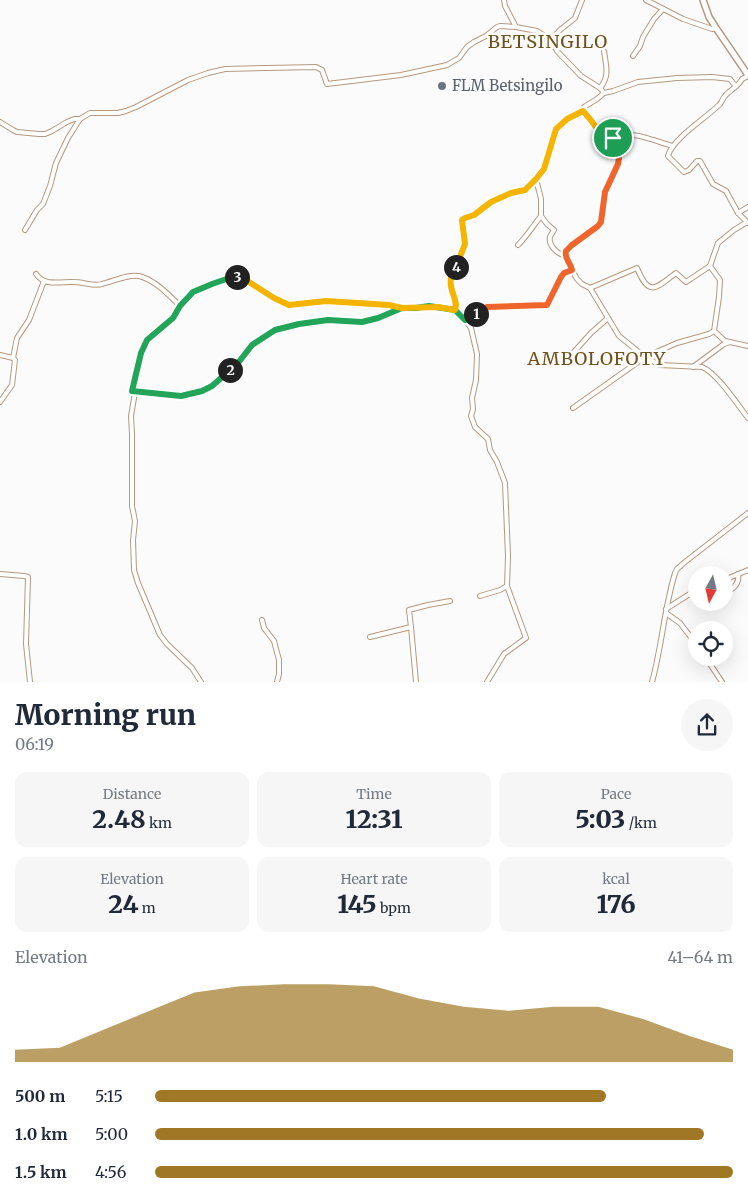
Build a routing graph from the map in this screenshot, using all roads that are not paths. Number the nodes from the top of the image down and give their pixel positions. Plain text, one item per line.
1 (504, 0) edge
2 (582, 0) edge
3 (646, 0) edge
4 (703, 0) edge
5 (663, 9) junction
6 (516, 27) junction
7 (716, 28) junction
8 (551, 40) junction
9 (604, 51) dead end
10 (633, 56) dead end
11 (748, 75) edge
12 (736, 86) junction
13 (600, 88) junction
14 (604, 93) junction
15 (583, 111) junction
16 (80, 119) junction
17 (0, 122) edge
18 (613, 138) junction
19 (672, 146) junction
20 (536, 179) junction
21 (748, 207) edge
22 (738, 213) junction
23 (541, 216) junction
24 (748, 222) edge
25 (26, 230) dead end
26 (518, 245) dead end
27 (565, 255) junction
28 (710, 266) junction
29 (572, 270) junction
30 (36, 274) dead end
31 (44, 281) junction
32 (590, 288) junction
33 (180, 306) junction
34 (402, 308) junction
35 (455, 310) junction
36 (608, 318) junction
37 (465, 320) junction
38 (714, 331) junction
39 (730, 342) junction
40 (748, 346) edge
41 (0, 355) edge
42 (645, 357) junction
43 (13, 358) junction
44 (564, 363) dead end
45 (693, 367) junction
46 (135, 392) junction
47 (0, 402) edge
48 (573, 408) dead end
49 (748, 418) edge
50 (748, 513) edge
51 (748, 570) edge
52 (0, 574) edge
53 (738, 574) junction
54 (733, 576) edge
55 (506, 586) junction
56 (733, 588) edge
57 (480, 596) dead end
58 (688, 596) edge
59 (450, 601) dead end
60 (666, 611) junction
61 (262, 620) dead end
62 (411, 627) junction
63 (688, 634) edge
64 (370, 637) dead end
65 (711, 666) edge
66 (30, 682) edge
67 (201, 682) edge
68 (277, 682) edge
69 (416, 682) edge
70 (487, 682) edge
71 (652, 682) edge
72 (722, 682) edge

1 - 6 street
2 - 8 street
3 - 5 street
4 - 7 street
5 - 7 street
5 - 10 street
6 - 8 street
6 - 16 street
7 - 11 street
8 - 13 street
9 - 13 street
11 - 12 street
12 - 14 street
12 - 19 street
13 - 14 street
14 - 15 street
15 - 18 street
15 - 20 street
16 - 17 street
16 - 25 street
18 - 19 street
18 - 27 street
19 - 22 street
20 - 23 street
20 - 35 street
21 - 22 street
22 - 24 street
23 - 26 street
23 - 27 street
24 - 28 street
27 - 29 street
28 - 32 street
28 - 38 street
29 - 32 street
29 - 37 street
30 - 31 street
31 - 33 street
31 - 43 street
32 - 36 street
33 - 34 street
33 - 46 street
34 - 35 street
34 - 46 street
35 - 37 street
36 - 42 street
36 - 44 street
37 - 55 street
38 - 39 street
38 - 42 street
39 - 40 street
39 - 45 street
41 - 43 street
42 - 45 street
42 - 48 street
43 - 47 street
45 - 49 street
46 - 67 street
50 - 60 street
51 - 53 street
52 - 66 street
53 - 54 street
53 - 56 street
55 - 57 street
55 - 70 street
58 - 60 street
59 - 62 street
60 - 63 street
60 - 71 street
61 - 68 street
62 - 64 street
62 - 69 street
65 - 72 street

